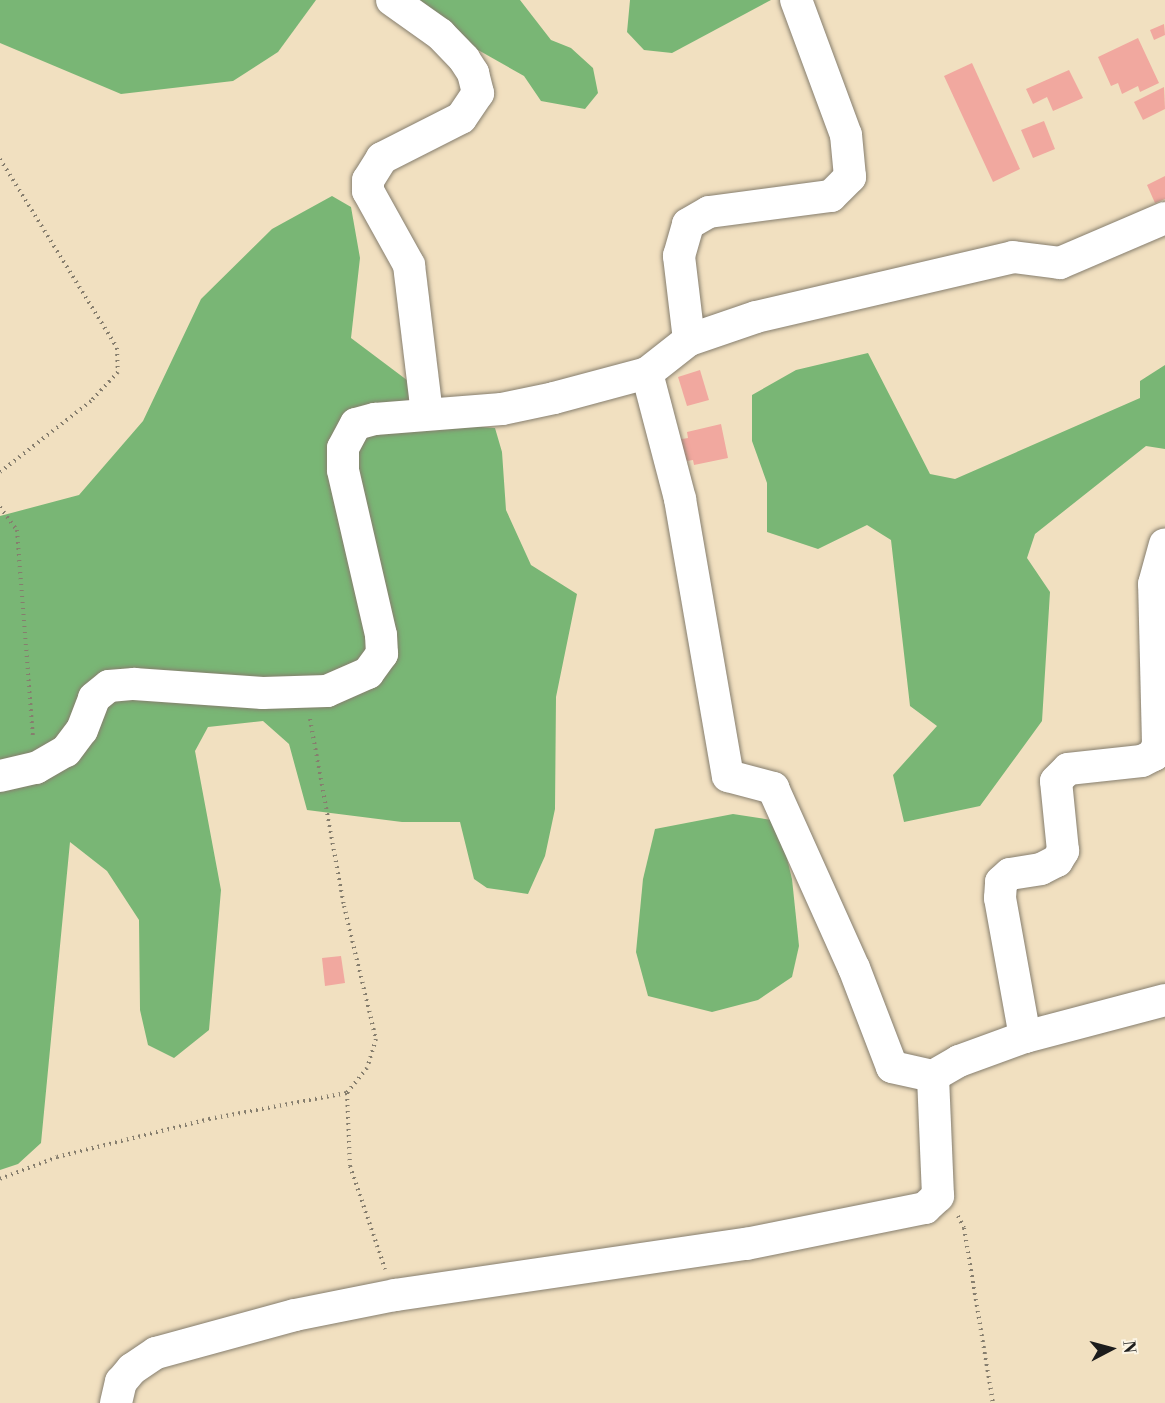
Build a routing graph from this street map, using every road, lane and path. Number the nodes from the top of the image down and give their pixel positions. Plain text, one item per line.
1 (392, 0) edge
2 (796, 0) edge
3 (0, 159) edge
4 (1165, 218) edge
5 (689, 340) junction
6 (647, 373) junction
7 (427, 414) junction
8 (0, 472) edge
9 (0, 507) edge
10 (1165, 544) edge
11 (307, 691) junction
12 (36, 768) junction
13 (0, 776) edge
14 (1165, 1000) edge
15 (1025, 1037) junction
16 (933, 1076) junction
17 (347, 1094) junction
18 (0, 1179) edge
19 (938, 1197) junction
20 (395, 1295) junction
21 (116, 1403) edge
22 (993, 1403) edge

1 - 7 street
2 - 5 street
3 - 8 path
4 - 5 street
5 - 6 street
6 - 7 street
6 - 16 street
7 - 11 street
9 - 12 path
10 - 15 street
11 - 12 street
11 - 17 path
12 - 13 street
14 - 15 street
15 - 16 street
16 - 19 street
17 - 18 path
17 - 20 path
19 - 20 street
19 - 22 path
20 - 21 street

